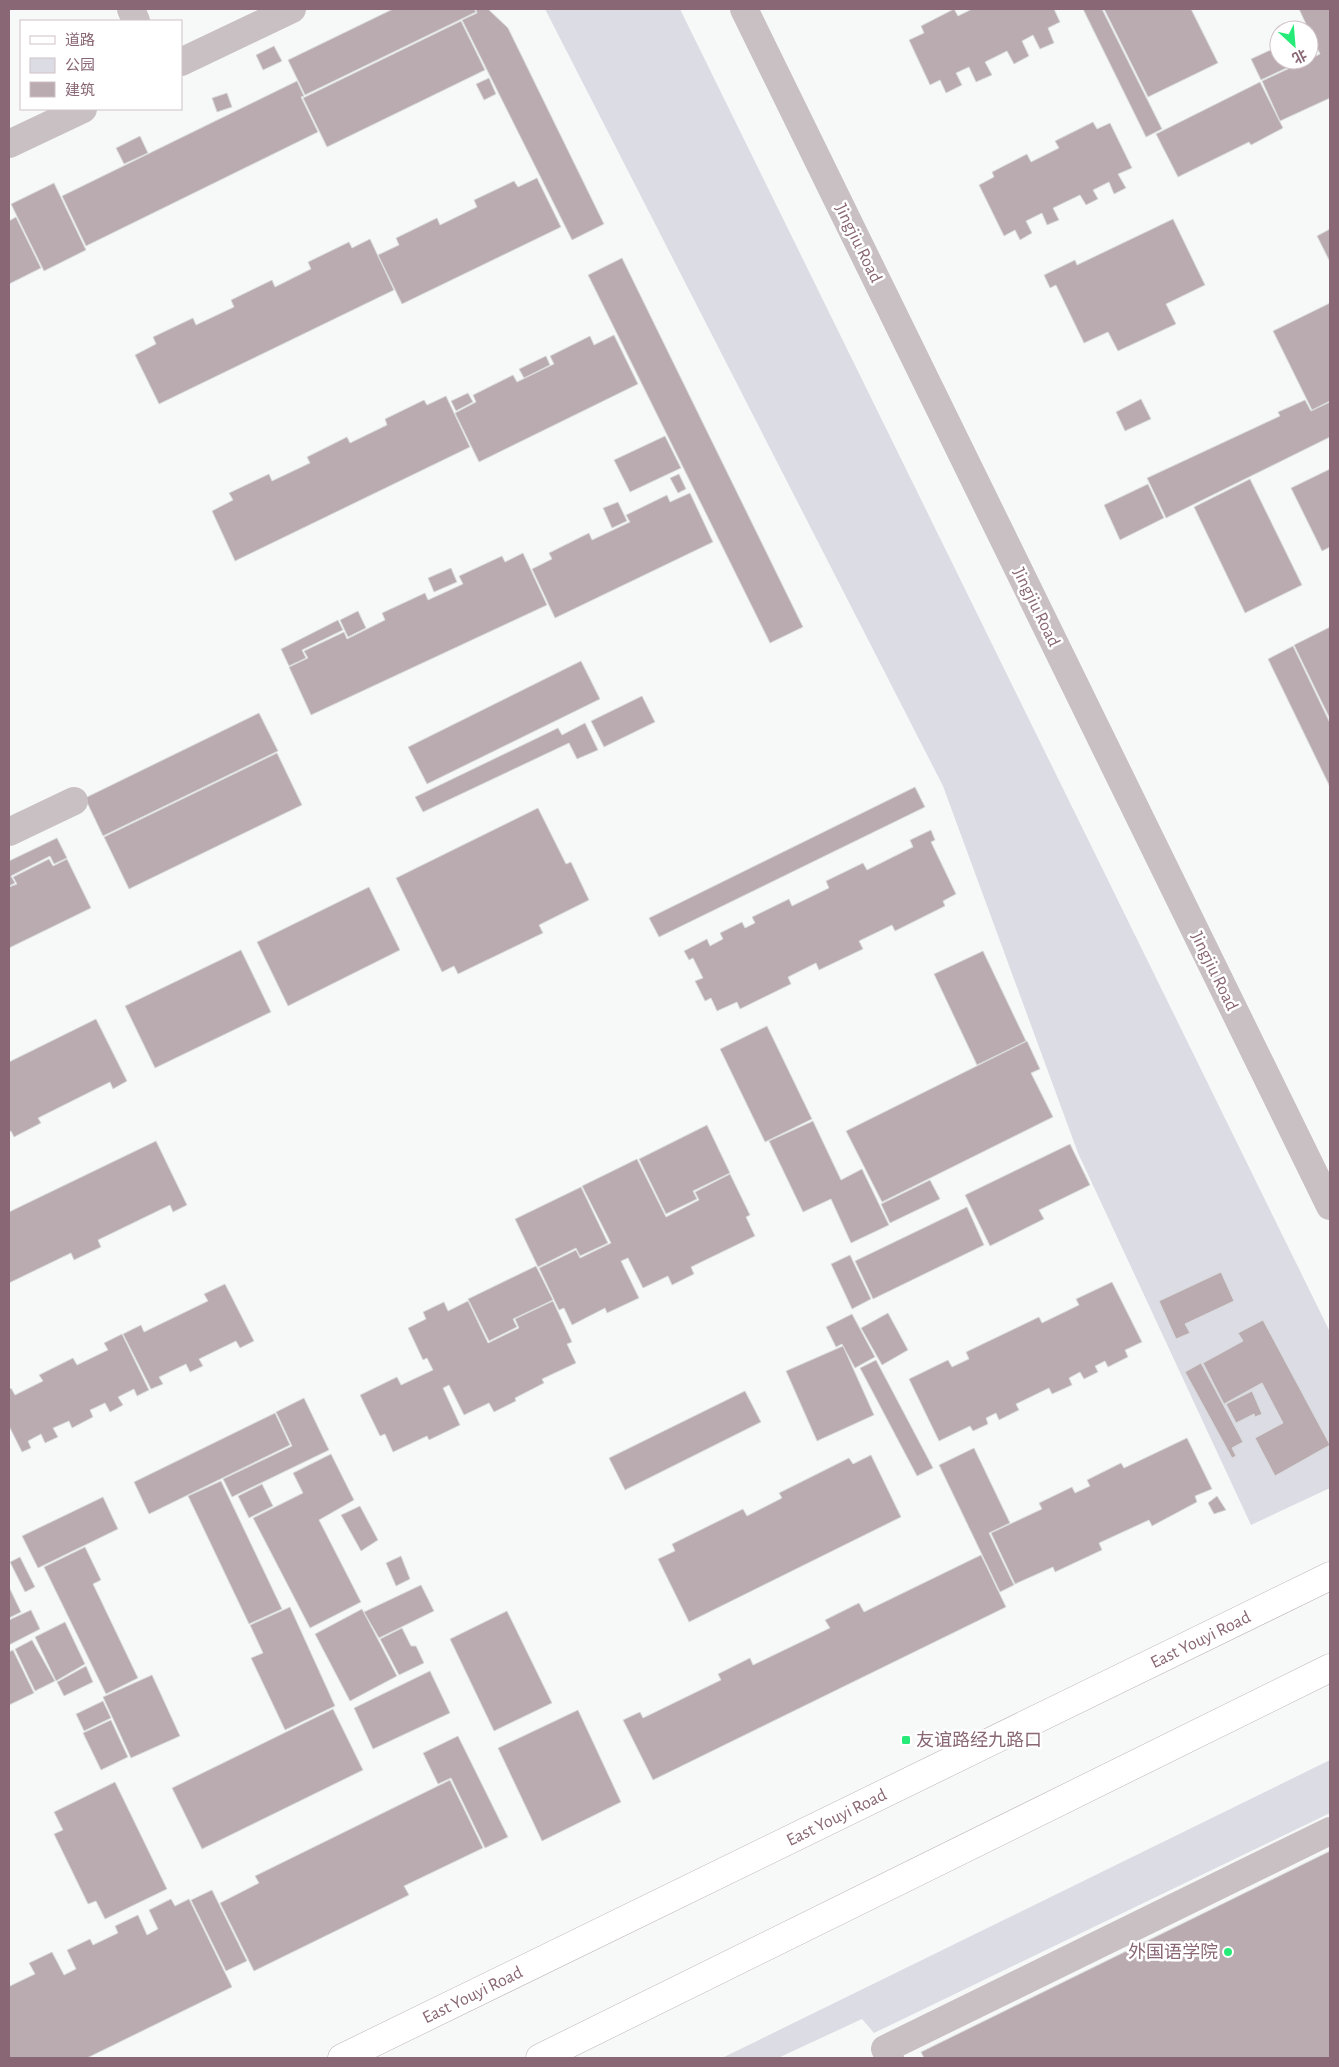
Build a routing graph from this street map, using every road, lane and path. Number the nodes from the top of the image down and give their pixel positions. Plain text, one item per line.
1 (292, 9) edge
2 (744, 9) edge
3 (182, 62) edge
4 (81, 110) edge
5 (9, 144) edge
6 (74, 801) dead end
7 (9, 832) edge
8 (1330, 1206) edge
9 (1330, 1576) edge
10 (1330, 1668) edge
11 (1330, 1832) edge
12 (880, 2055) edge
13 (342, 2058) edge
14 (540, 2058) edge

1 - 3 street
2 - 8 street, Jingjiu Road
4 - 5 street
6 - 7 street
9 - 13 main road, East Youyi Road
10 - 14 main road
11 - 12 street

